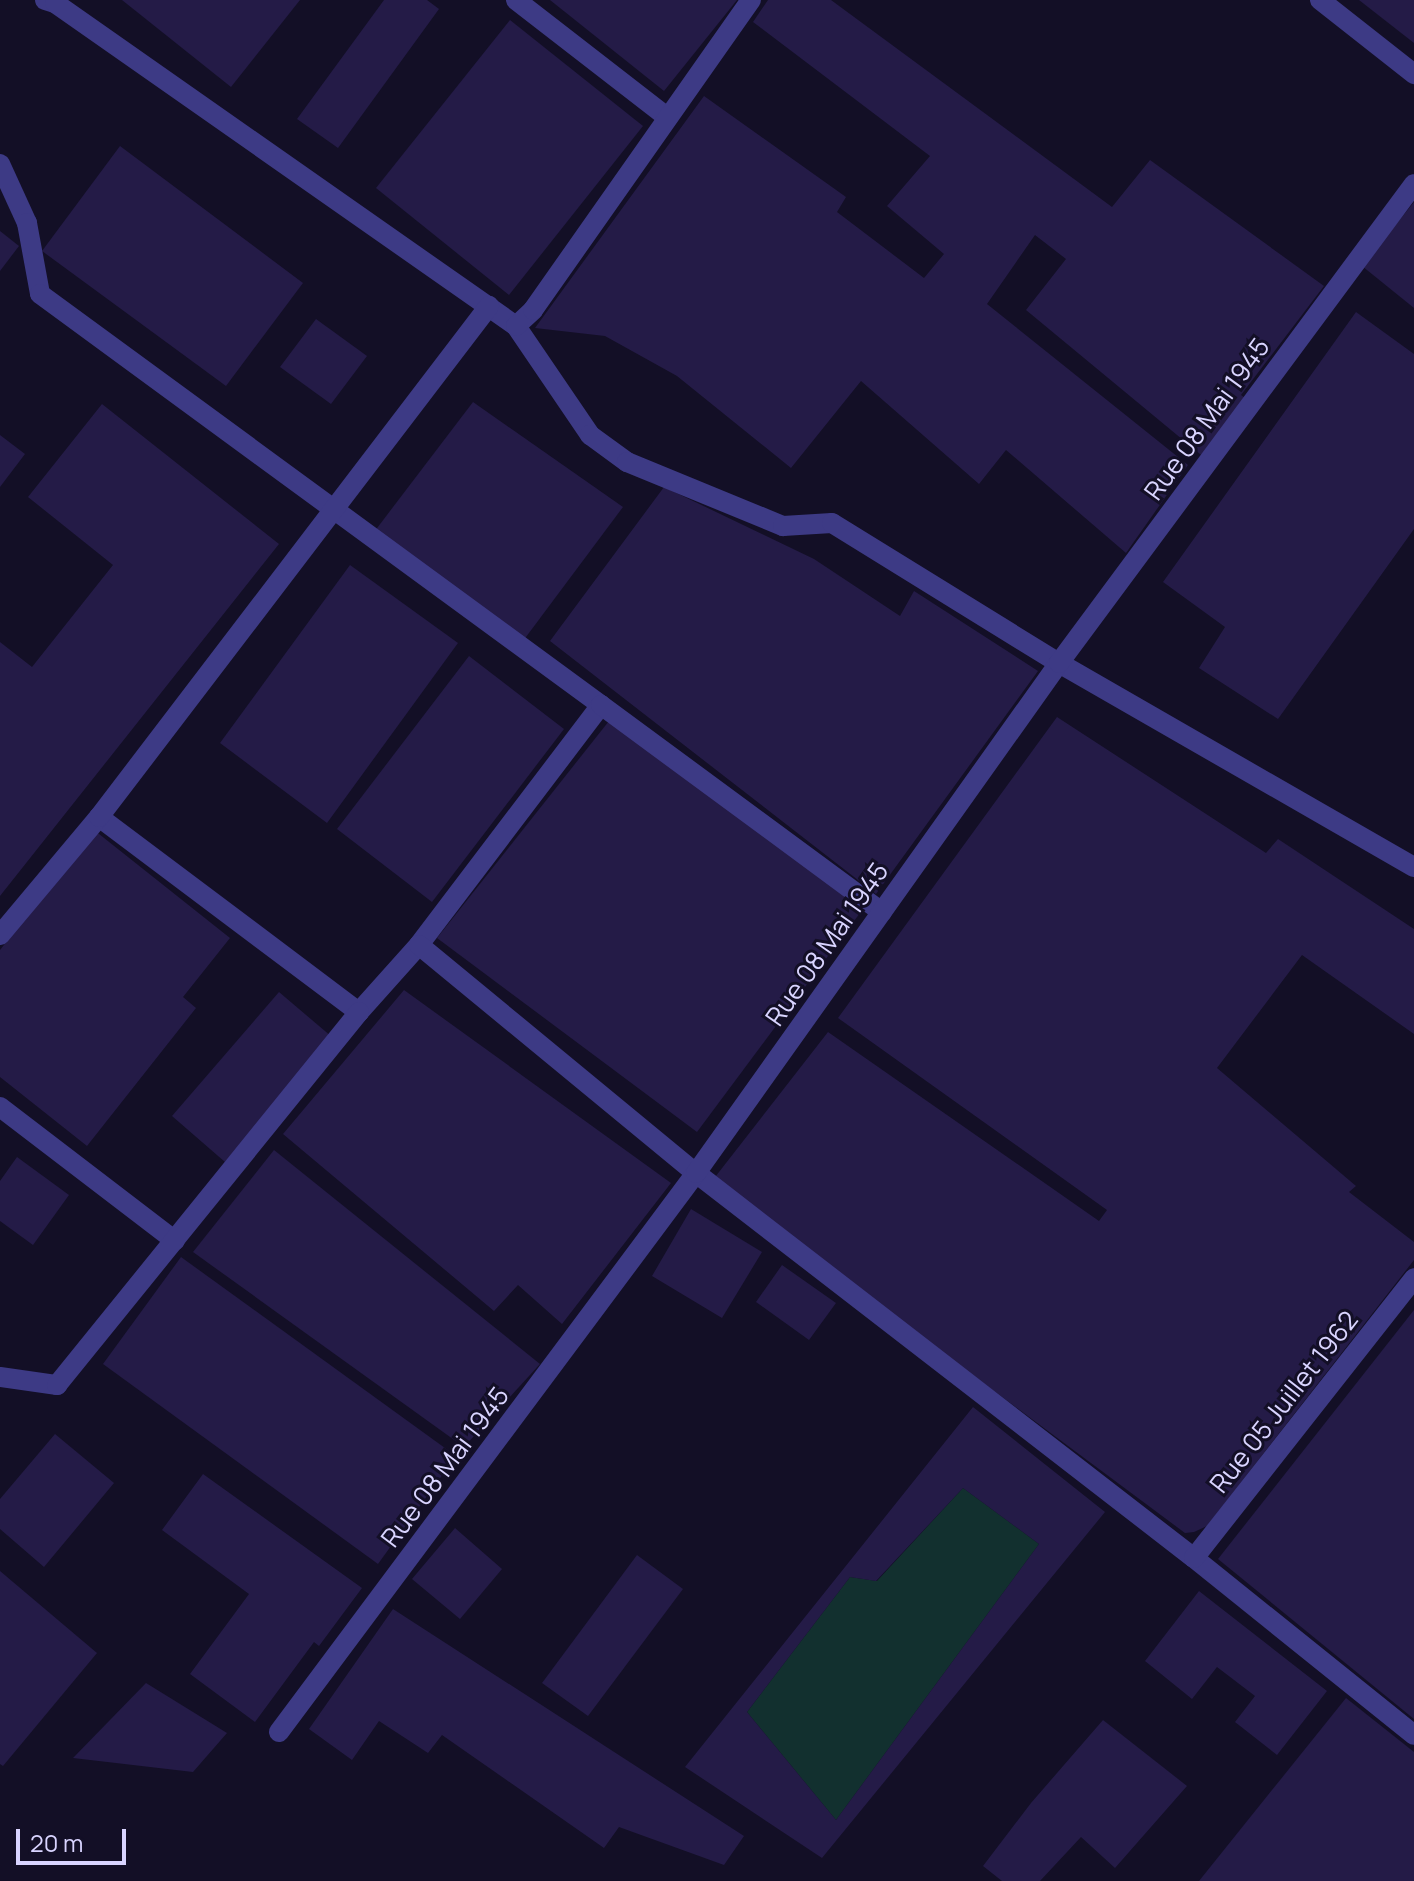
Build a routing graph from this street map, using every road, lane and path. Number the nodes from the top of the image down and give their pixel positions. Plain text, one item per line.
1 (45, 0) edge
2 (516, 0) edge
3 (751, 0) edge
4 (1320, 0) edge
5 (1414, 74) edge
6 (668, 118) junction
7 (0, 164) edge
8 (1414, 184) edge
9 (489, 306) junction
10 (516, 326) junction
11 (335, 510) junction
12 (1059, 663) junction
13 (601, 705) junction
14 (99, 817) junction
15 (1414, 867) edge
16 (882, 912) junction
17 (0, 935) edge
18 (419, 945) junction
19 (359, 1012) junction
20 (0, 1107) edge
21 (696, 1173) junction
22 (175, 1241) junction
23 (1414, 1278) edge
24 (0, 1377) edge
25 (1194, 1558) junction
26 (279, 1732) dead end
27 (1414, 1735) edge

1 - 9 street
2 - 6 street
3 - 6 street
4 - 5 street
6 - 10 street
7 - 11 street
8 - 12 street, Rue 08 Mai 1945
9 - 10 street
9 - 11 street
10 - 12 street
11 - 13 street
11 - 14 street
12 - 15 street
12 - 16 street, Rue 08 Mai 1945
13 - 16 street
13 - 18 street
14 - 17 street
14 - 19 street
16 - 21 street, Rue 08 Mai 1945
18 - 19 street
18 - 21 street
19 - 22 street
20 - 22 street
21 - 25 street
21 - 26 street, Rue 08 Mai 1945
22 - 24 street
23 - 25 street, Rue 05 Juillet 1962
25 - 27 street

